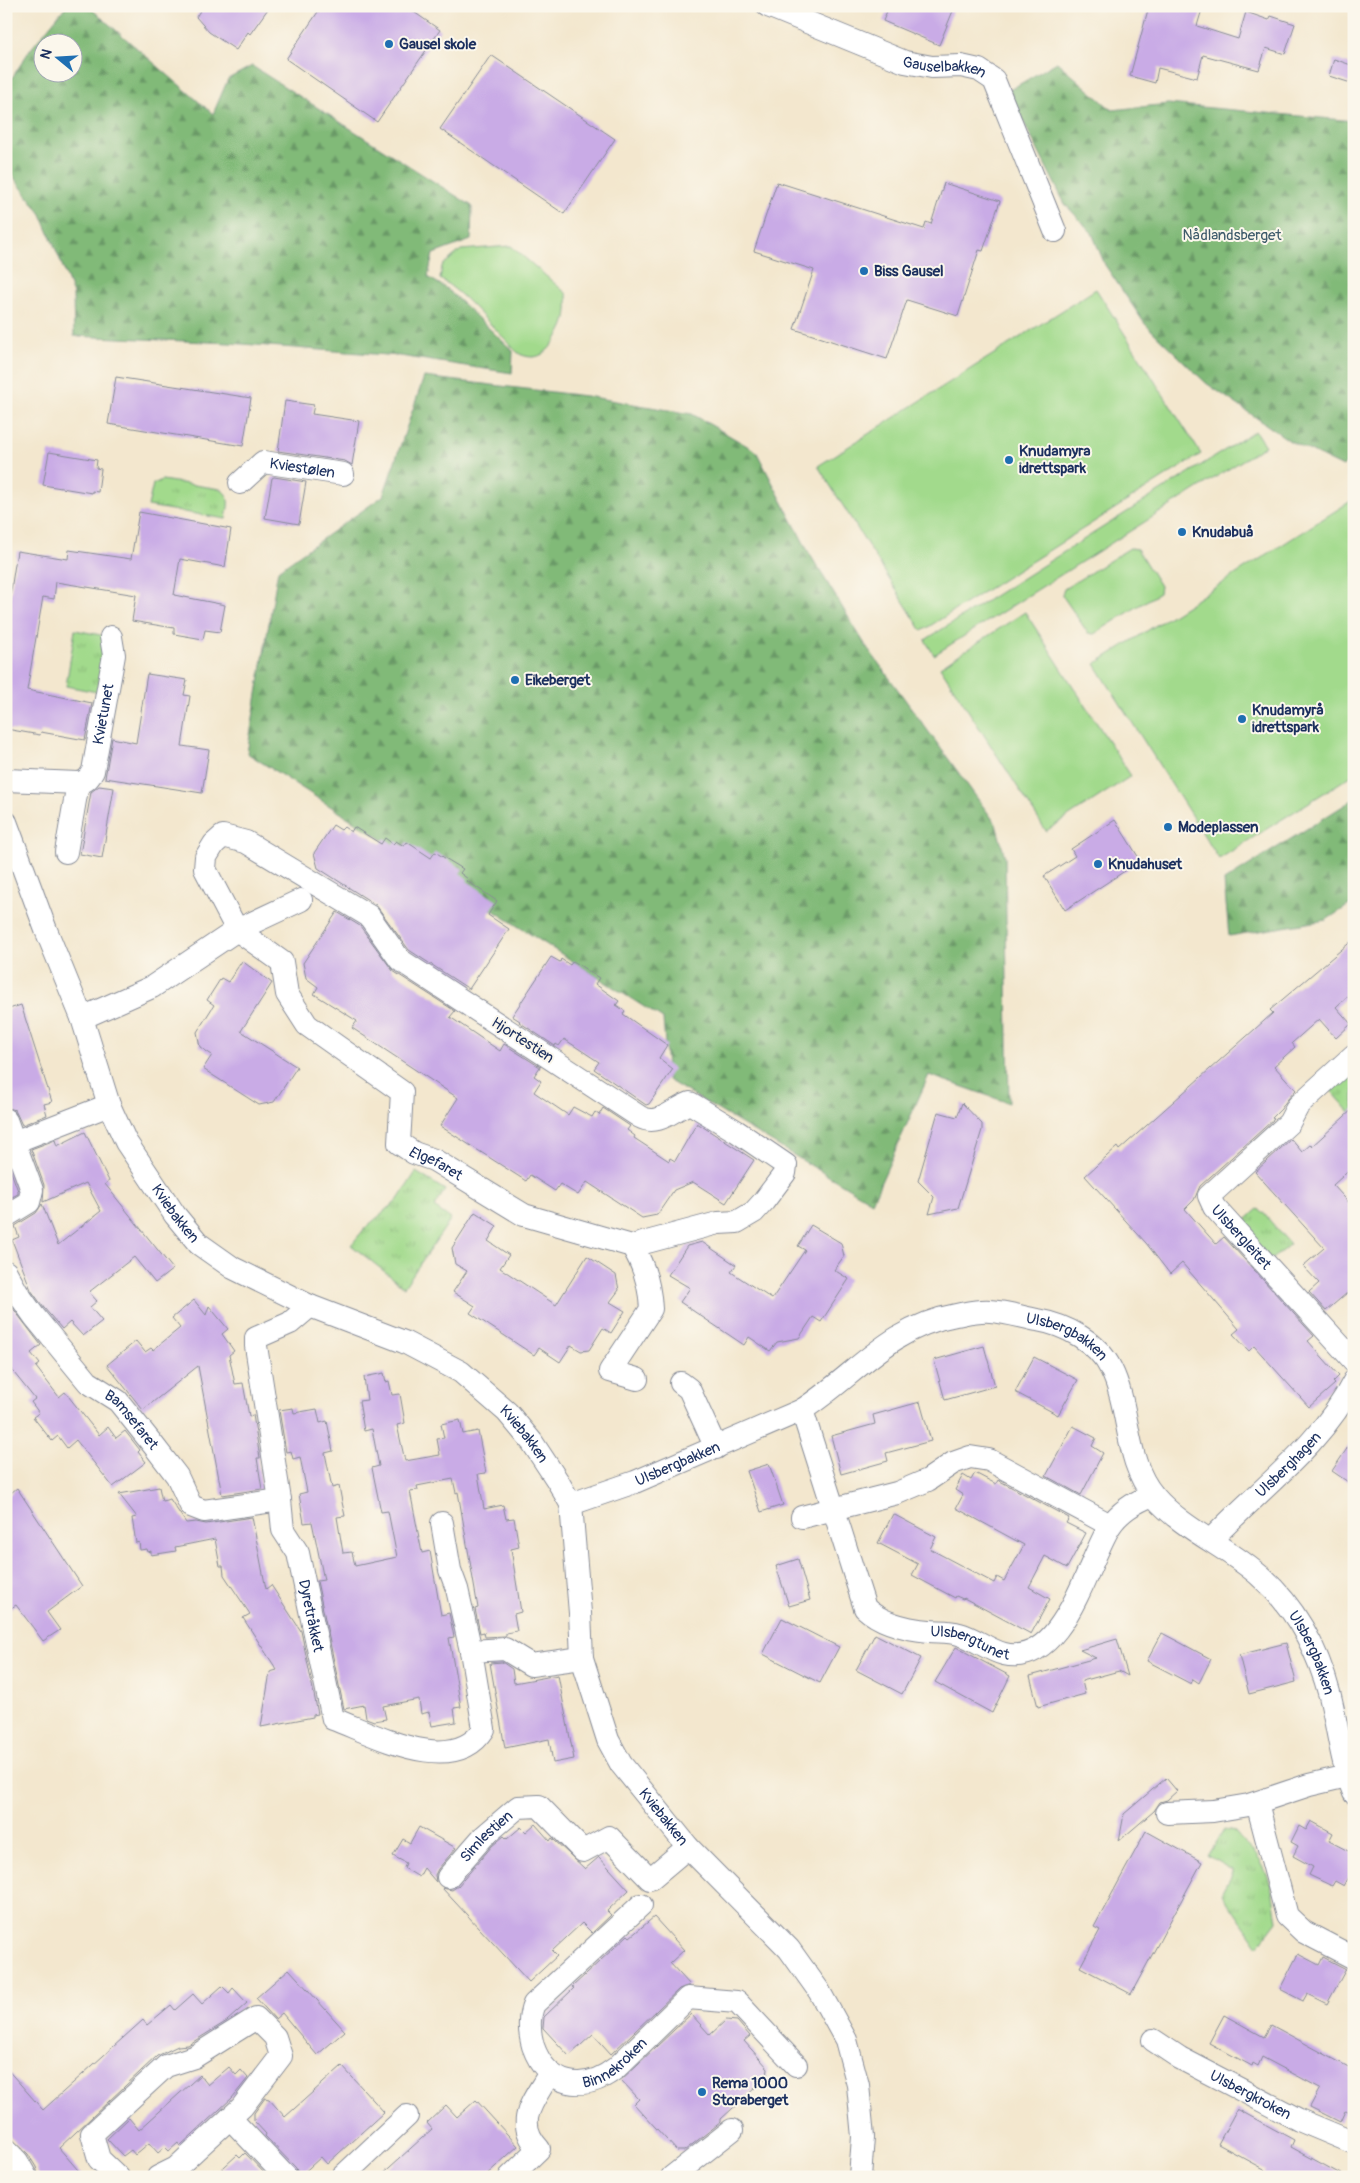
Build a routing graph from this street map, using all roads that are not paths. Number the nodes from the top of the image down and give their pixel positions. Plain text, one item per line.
1 (768, 6) edge
2 (1055, 231) dead end
3 (343, 474) dead end
4 (240, 483) dead end
5 (111, 637) dead end
6 (6, 780) edge
7 (78, 783) junction
8 (7, 828) edge
9 (66, 852) dead end
10 (205, 869) joint
11 (300, 900) dead end
12 (237, 930) junction
13 (82, 1018) junction
14 (1354, 1055) edge
15 (109, 1105) junction
16 (6, 1120) edge
17 (14, 1142) junction
18 (6, 1216) edge
19 (632, 1246) junction
20 (6, 1272) edge
21 (310, 1306) junction
22 (1354, 1361) edge
23 (637, 1379) dead end
24 (1354, 1381) edge
25 (682, 1383) dead end
26 (802, 1410) junction
27 (716, 1448) junction
28 (1153, 1496) junction
29 (280, 1500) junction
30 (571, 1504) junction
31 (835, 1508) junction
32 (802, 1517) dead end
33 (442, 1523) dead end
34 (1110, 1525) junction
35 (1211, 1540) junction
36 (471, 1651) junction
37 (582, 1658) junction
38 (1350, 1784) edge
39 (1257, 1803) junction
40 (1167, 1814) dead end
41 (688, 1847) junction
42 (448, 1877) dead end
43 (641, 1905) dead end
44 (1354, 1958) edge
45 (1152, 2040) dead end
46 (796, 2065) dead end
47 (550, 2074) junction
48 (408, 2116) dead end
49 (230, 2118) junction
50 (732, 2130) dead end
51 (1354, 2143) edge
52 (6, 2150) edge
53 (26, 2177) edge
54 (118, 2177) edge
55 (158, 2177) edge
56 (286, 2177) edge
57 (342, 2177) edge
58 (510, 2177) edge
59 (672, 2177) edge
60 (860, 2177) edge

1 - 2 street, Gauselbakken
3 - 4 street, Kviestølen
5 - 7 street, Kvietunet
6 - 7 street
7 - 9 street
8 - 13 street, Kviebakken
10 - 12 street, Elgefaret
10 - 19 street, Hjortestien
11 - 12 street
12 - 13 street
12 - 19 street, Elgefaret
13 - 15 street, Kviebakken
14 - 22 street, Ulsbergleitet
15 - 17 street
15 - 21 street, Kviebakken
16 - 17 street
17 - 18 street
19 - 23 street
20 - 29 street, Bamsefaret
21 - 29 street, Dyretråkket
21 - 30 street, Kviebakken
24 - 35 street, Ulsberghagen
25 - 27 street
26 - 27 street, Ulsbergbakken
26 - 28 street, Ulsbergbakken
26 - 31 street, Ulsbergtunet
27 - 30 street, Ulsbergbakken
28 - 34 street, Ulsbergtunet
28 - 35 street, Ulsbergbakken
29 - 36 street, Dyretråkket
30 - 37 street, Kviebakken
31 - 32 street
31 - 34 street
31 - 34 street, Ulsbergtunet
33 - 36 street, Dyretråkket
35 - 38 street, Ulsbergbakken
36 - 37 street
37 - 41 street, Kviebakken
38 - 39 street, Ulsbergbakken
39 - 40 street, Ulsbergbakken
39 - 44 street
41 - 42 street, Simlestien
41 - 60 street, Kviebakken
43 - 47 street
45 - 51 street, Ulsbergkroken
46 - 47 street, Binnekroken
47 - 58 street
48 - 57 street
49 - 54 street
49 - 55 street
49 - 56 street
50 - 59 street
52 - 53 street

